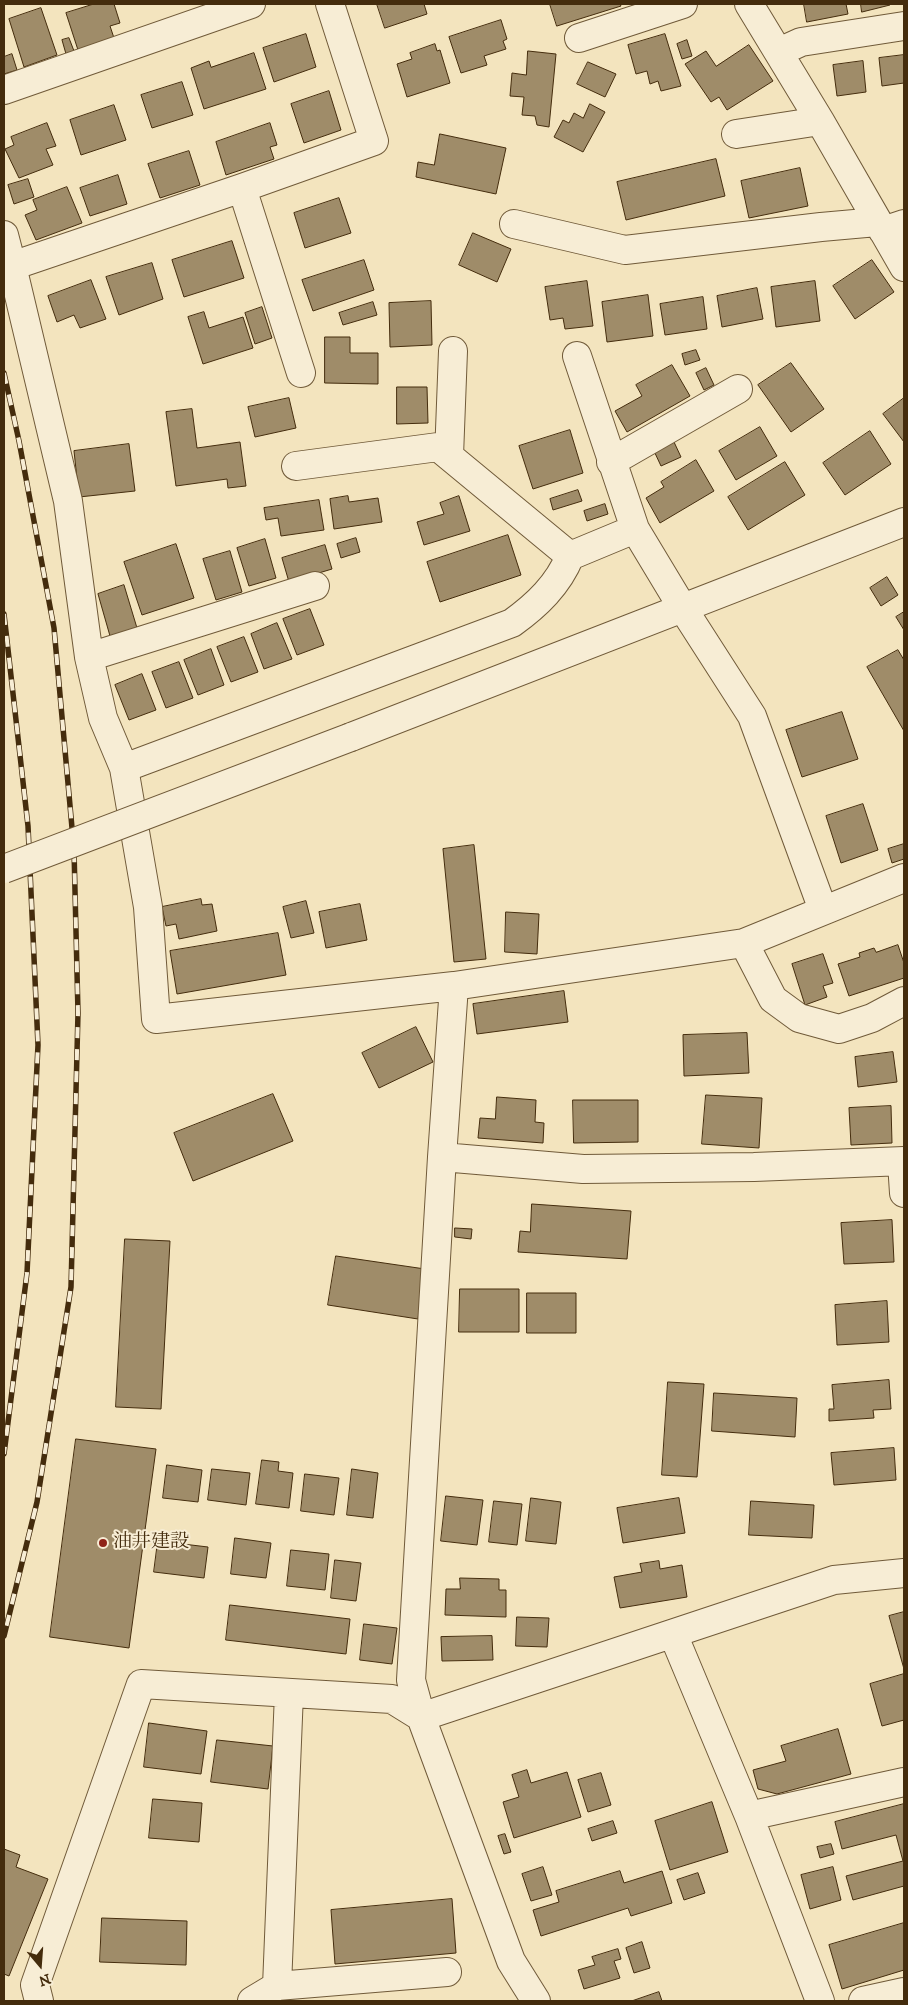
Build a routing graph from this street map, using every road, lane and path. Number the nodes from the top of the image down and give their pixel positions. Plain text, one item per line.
1 (251, 4) edge
2 (330, 4) edge
3 (683, 4) edge
4 (749, 4) edge
5 (904, 26) edge
6 (579, 38) dead end
7 (779, 52) junction
8 (4, 90) edge
9 (820, 121) junction
10 (736, 134) dead end
11 (242, 188) junction
12 (514, 224) dead end
13 (888, 226) edge
14 (4, 235) edge
15 (12, 266) junction
16 (904, 267) edge
17 (453, 351) dead end
18 (577, 356) dead end
19 (301, 373) dead end
20 (738, 389) dead end
21 (449, 456) junction
22 (611, 462) junction
23 (296, 466) dead end
24 (904, 522) edge
25 (635, 529) junction
26 (570, 556) junction
27 (315, 586) dead end
28 (682, 607) junction
29 (89, 656) junction
30 (124, 768) junction
31 (4, 869) edge
32 (904, 878) edge
33 (823, 910) junction
34 (744, 943) junction
35 (454, 986) junction
36 (904, 1001) edge
37 (442, 1157) junction
38 (903, 1161) edge
39 (904, 1193) edge
40 (904, 1574) edge
41 (673, 1634) junction
42 (289, 1692) junction
43 (421, 1717) junction
44 (904, 1782) edge
45 (749, 1816) junction
46 (447, 1972) dead end
47 (276, 1986) junction
48 (904, 1992) edge
49 (39, 2001) edge
50 (252, 2001) edge
51 (536, 2001) edge
52 (820, 2001) edge
53 (863, 2001) edge

1 - 8 street
2 - 11 street
3 - 6 street
4 - 7 street
5 - 7 street
7 - 9 street
9 - 10 street
9 - 13 street
11 - 15 street
11 - 19 street
12 - 13 street
13 - 16 street
14 - 15 street
15 - 29 street
17 - 21 street
18 - 22 street
20 - 22 street
21 - 23 street
21 - 26 street
22 - 25 street
24 - 28 street
25 - 26 street
25 - 28 street
26 - 30 street
27 - 29 street
28 - 31 street, bridge
28 - 33 street
29 - 30 street
30 - 35 street
32 - 33 street
33 - 34 street
34 - 35 street
34 - 36 street
35 - 37 street
37 - 38 street
37 - 43 street
38 - 39 street
40 - 41 street
41 - 43 street
41 - 45 street
42 - 43 street
42 - 47 street
42 - 49 street
43 - 51 street
44 - 45 street
45 - 52 street
46 - 47 street
47 - 50 street
48 - 53 street

